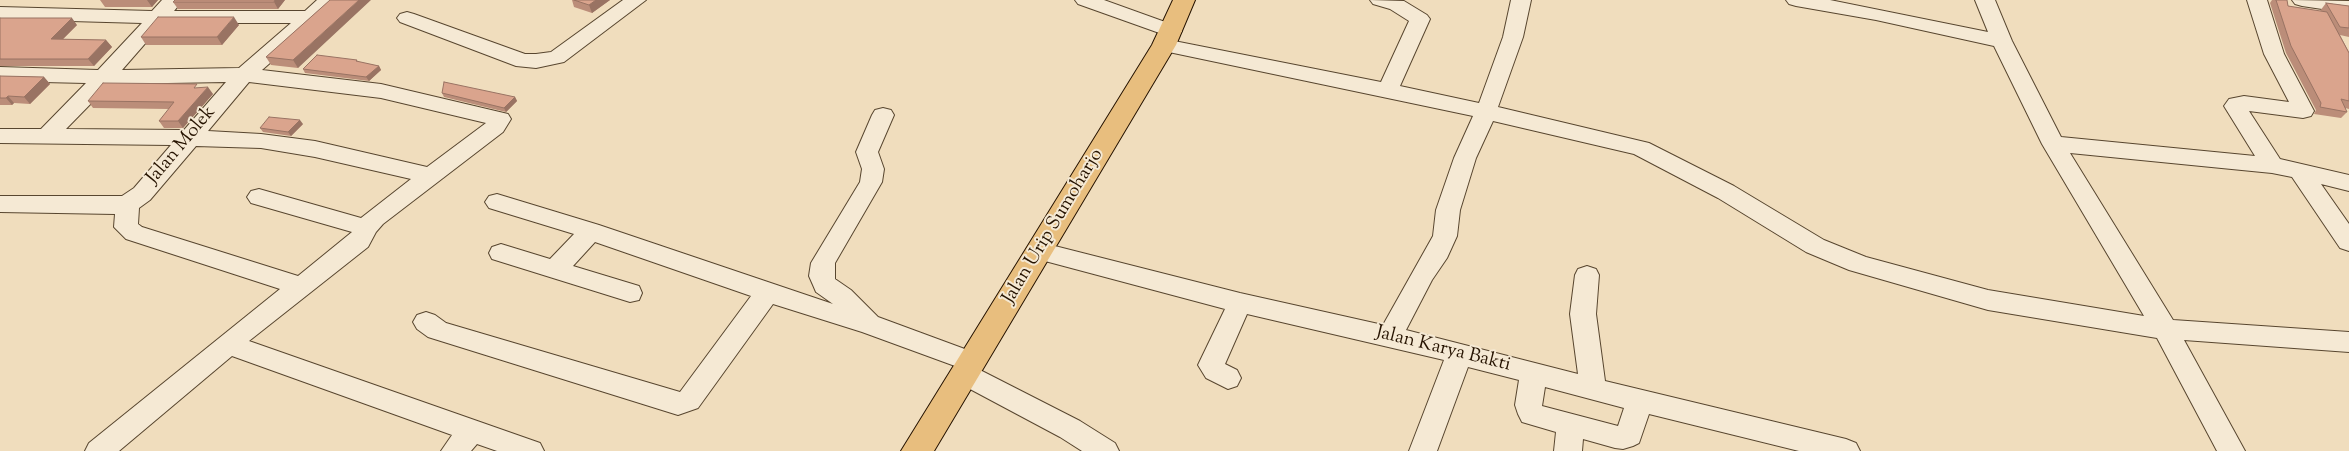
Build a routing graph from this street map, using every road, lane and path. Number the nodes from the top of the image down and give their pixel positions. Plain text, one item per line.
1 (173, 0) edge
2 (329, 0) edge
3 (636, 0) edge
4 (1085, 0) edge
5 (1184, 0) edge
6 (1380, 0) edge
7 (1521, 0) edge
8 (1796, 0) edge
9 (1986, 0) edge
10 (2257, 0) edge
11 (2302, 0) edge
12 (2349, 7) edge
13 (0, 13) edge
14 (157, 17) junction
15 (310, 17) junction
16 (407, 18) dead end
17 (1168, 38) junction
18 (2002, 41) junction
19 (0, 74) edge
20 (244, 75) junction
21 (104, 77) junction
22 (1388, 90) junction
23 (1486, 112) junction
24 (883, 115) dead end
25 (0, 136) edge
26 (46, 137) junction
27 (189, 138) junction
28 (2053, 144) junction
29 (2272, 165) junction
30 (2299, 171) junction
31 (431, 176) junction
32 (2349, 183) edge
33 (259, 197) dead end
34 (497, 202) dead end
35 (0, 204) edge
36 (126, 209) junction
37 (366, 228) junction
38 (591, 231) junction
39 (2349, 242) edge
40 (1039, 251) junction
41 (501, 253) dead end
42 (555, 269) junction
43 (1587, 276) dead end
44 (301, 286) junction
45 (630, 293) dead end
46 (767, 293) junction
47 (1240, 303) junction
48 (426, 322) dead end
49 (869, 324) junction
50 (2165, 329) junction
51 (1390, 336) junction
52 (2349, 342) edge
53 (228, 344) junction
54 (1460, 354) junction
55 (968, 368) junction
56 (1534, 373) junction
57 (1228, 378) dead end
58 (1593, 387) junction
59 (1640, 401) junction
60 (472, 430) junction
61 (1570, 438) edge
62 (99, 451) edge
63 (454, 451) edge
64 (530, 451) edge
65 (917, 451) edge
66 (1105, 451) edge
67 (1423, 451) edge
68 (1846, 451) edge
69 (2231, 451) edge

1 - 14 street
2 - 15 street, Jalan Molek
3 - 16 street
4 - 17 street
5 - 17 main road, Jalan Urip Sumoharjo
6 - 22 street
7 - 23 street
8 - 18 street
9 - 18 street
10 - 29 street
11 - 12 street
13 - 14 street
14 - 15 street
14 - 21 street
15 - 20 street, Jalan Molek
17 - 22 street
17 - 40 main road, Jalan Urip Sumoharjo
18 - 28 street
19 - 21 street
20 - 21 street
20 - 27 street, Jalan Molek
20 - 31 street
21 - 26 street
22 - 23 street
23 - 50 street
23 - 51 street
24 - 49 street
25 - 26 street
26 - 27 street
27 - 31 street
27 - 36 street, Jalan Molek
28 - 29 street
28 - 50 street
29 - 30 street
30 - 32 street
30 - 39 street
31 - 37 street
33 - 37 street
34 - 38 street
35 - 36 street
36 - 44 street
37 - 44 street
38 - 42 street
38 - 46 street
40 - 47 street, Jalan Karya Bakti
40 - 55 main road, Jalan Urip Sumoharjo
41 - 42 street
42 - 45 street
43 - 58 street
44 - 53 street
46 - 48 street
46 - 49 street
47 - 51 street, Jalan Karya Bakti
47 - 57 street
49 - 55 street
50 - 52 street
50 - 69 street
51 - 54 street, Jalan Karya Bakti
53 - 60 street
53 - 62 street
54 - 56 street, Jalan Karya Bakti
54 - 67 street
55 - 65 main road, Jalan Urip Sumoharjo
55 - 66 street
56 - 58 street, Jalan Karya Bakti
56 - 61 street
58 - 59 street, Jalan Karya Bakti
59 - 61 street
59 - 68 street, Jalan Karya Bakti
60 - 63 street
60 - 64 street

